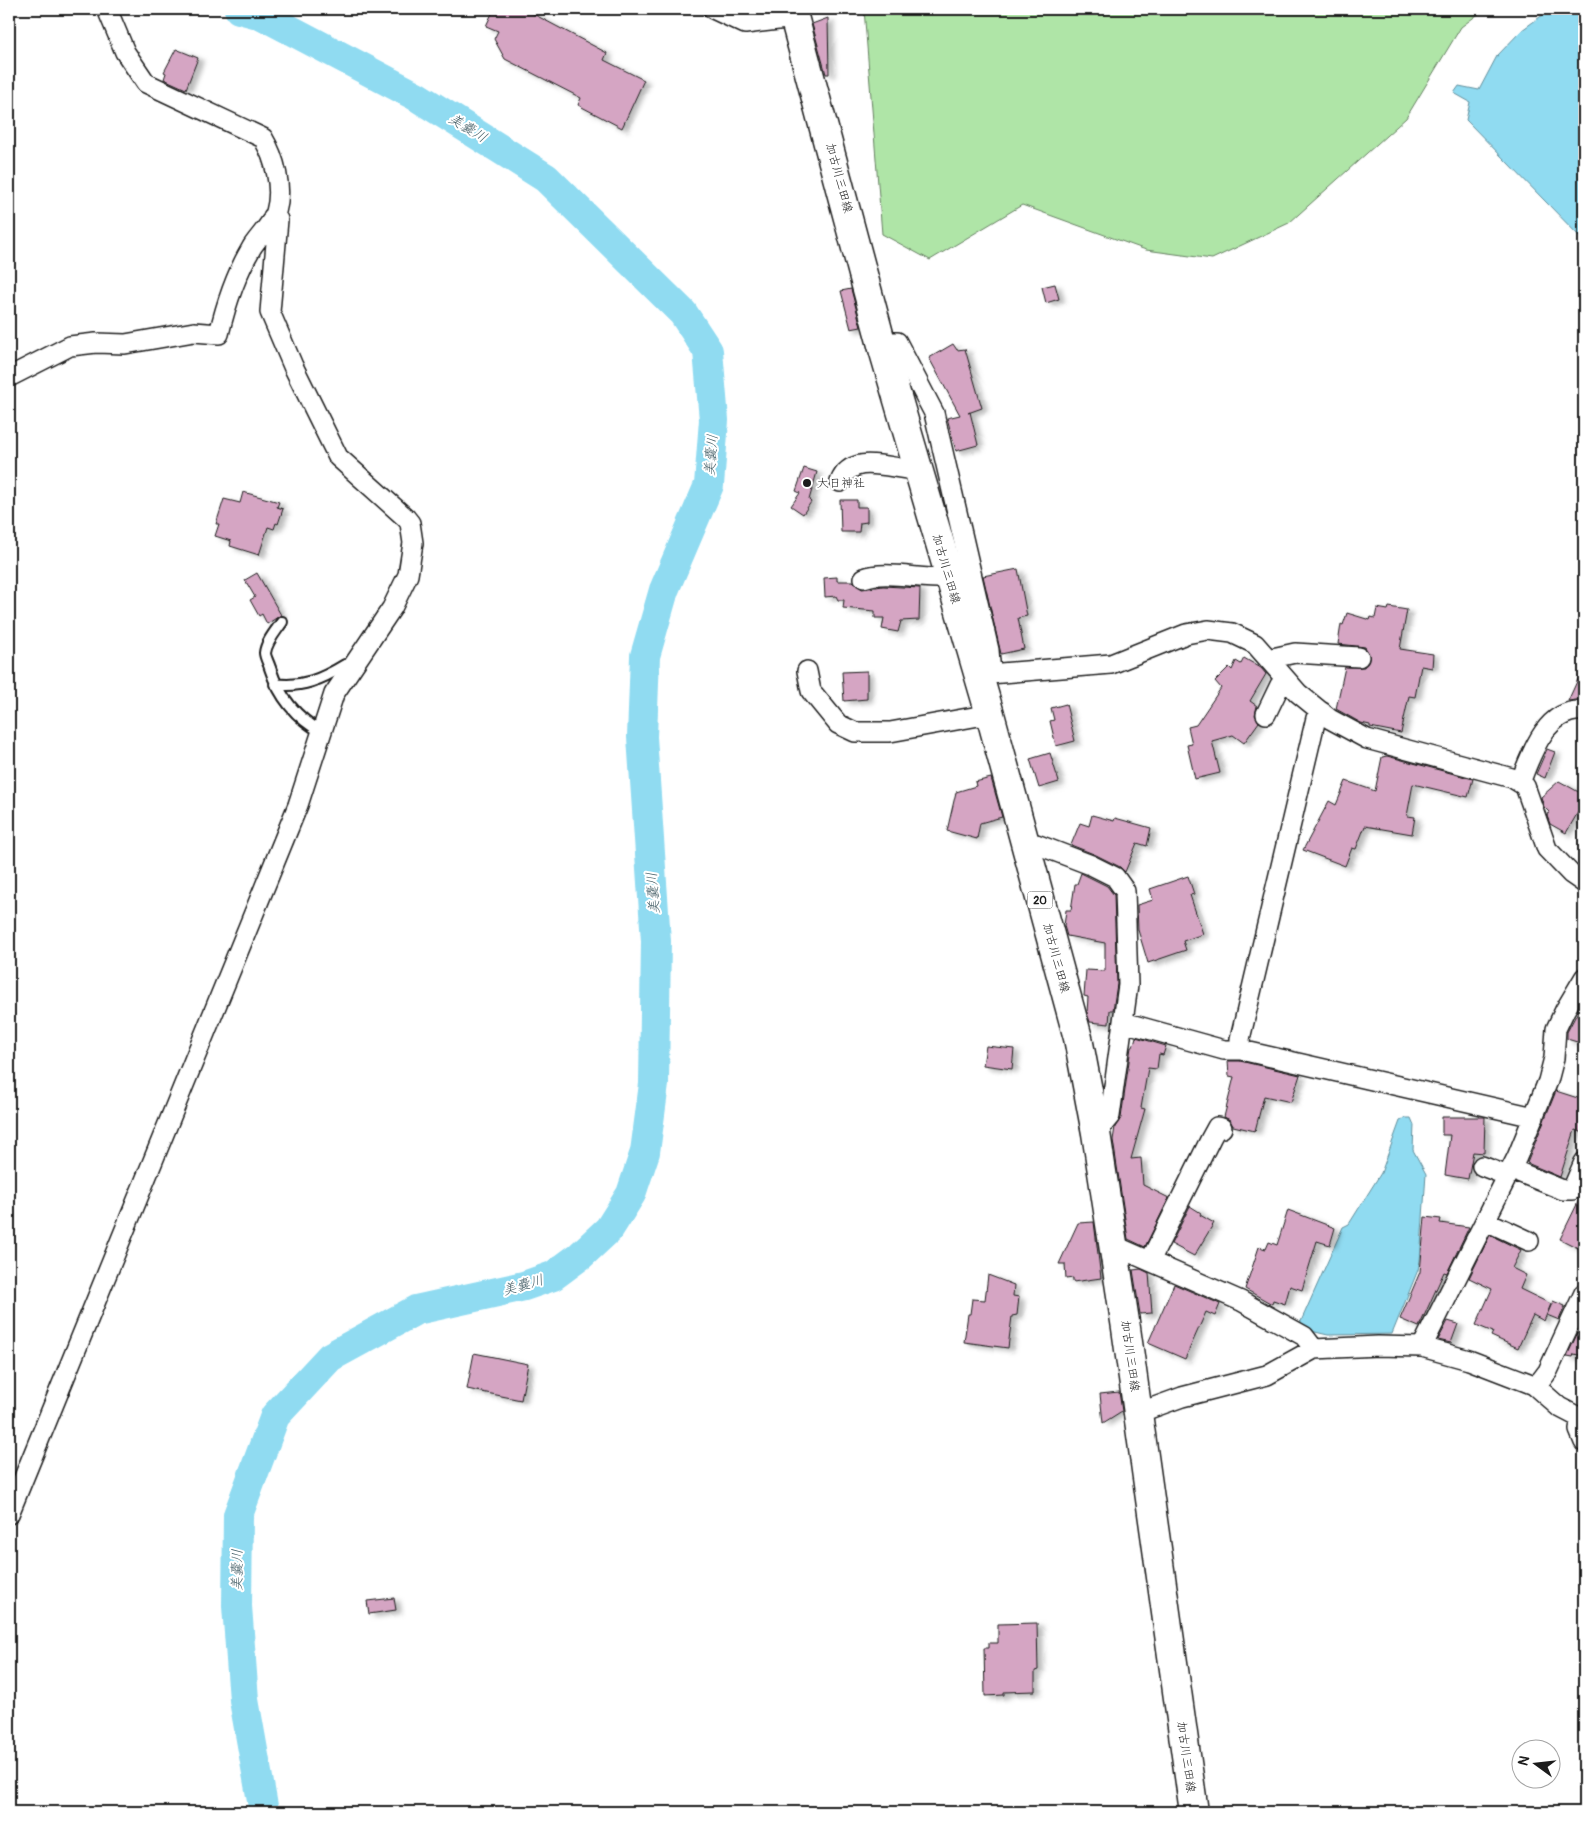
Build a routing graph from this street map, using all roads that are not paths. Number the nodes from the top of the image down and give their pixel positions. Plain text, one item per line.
1 (108, 9) edge
2 (713, 9) edge
3 (793, 13) edge
4 (273, 217) junction
5 (882, 342) junction
6 (9, 377) edge
7 (918, 470) junction
8 (840, 482) dead end
9 (864, 578) dead end
10 (949, 578) junction
11 (282, 622) dead end
12 (1359, 657) dead end
13 (1268, 659) junction
14 (352, 667) junction
15 (807, 670) dead end
16 (984, 674) junction
17 (1286, 680) junction
18 (275, 684) junction
19 (1322, 712) junction
20 (1584, 712) edge
21 (990, 714) junction
22 (1266, 714) dead end
23 (322, 732) junction
24 (1520, 783) junction
25 (1025, 844) junction
26 (1584, 883) edge
27 (1584, 978) edge
28 (1123, 1022) junction
29 (1241, 1050) junction
30 (1534, 1117) junction
31 (1222, 1128) dead end
32 (1096, 1133) junction
33 (1584, 1162) edge
34 (1482, 1166) dead end
35 (1510, 1172) junction
36 (1486, 1221) junction
37 (1529, 1241) dead end
38 (1114, 1249) junction
39 (1150, 1261) junction
40 (1584, 1293) edge
41 (1422, 1348) junction
42 (1314, 1349) junction
43 (1536, 1387) junction
44 (1138, 1413) junction
45 (1582, 1419) edge
46 (1584, 1442) edge
47 (9, 1514) edge
48 (1194, 1812) edge

1 - 4 street
2 - 3 street
3 - 5 main road, 加古川三田線 / 20
4 - 6 street
4 - 14 street
5 - 7 main road, 加古川三田線 / 20
5 - 16 street
7 - 8 street
7 - 10 main road, 加古川三田線 / 20
9 - 10 street
10 - 16 main road, 加古川三田線 / 20
11 - 18 lane
12 - 13 street
13 - 16 street
13 - 17 street
14 - 18 lane
14 - 23 street
15 - 21 street
16 - 21 main road, 加古川三田線 / 20
17 - 19 street
17 - 22 street
18 - 23 lane
19 - 24 street
19 - 29 street
20 - 24 street
21 - 25 main road, 加古川三田線 / 20
23 - 47 street
24 - 26 street
25 - 28 street
25 - 32 main road, 加古川三田線 / 20
27 - 30 street
28 - 29 street
28 - 32 street
29 - 30 street
30 - 35 street
31 - 39 street
32 - 38 main road, 加古川三田線 / 20
33 - 35 street
34 - 35 street
35 - 36 street
36 - 37 street
36 - 41 street
38 - 39 street
38 - 44 main road, 加古川三田線 / 20
39 - 42 street
40 - 43 street
41 - 42 street
41 - 43 street
42 - 44 street
43 - 45 street
44 - 48 main road, 加古川三田線 / 20
45 - 46 street

